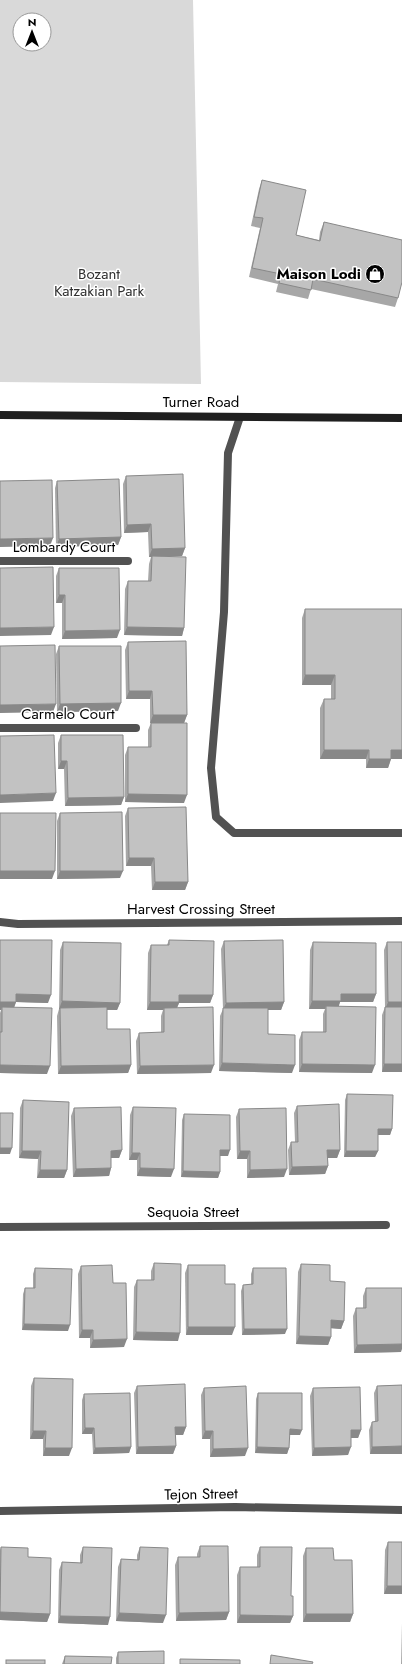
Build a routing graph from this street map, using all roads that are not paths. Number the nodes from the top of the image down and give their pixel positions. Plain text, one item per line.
1 (0, 415) edge
2 (240, 416) junction
3 (402, 418) edge
4 (0, 561) edge
5 (128, 561) dead end
6 (0, 728) edge
7 (136, 728) dead end
8 (402, 833) edge
9 (402, 921) edge
10 (0, 922) edge
11 (386, 1225) dead end
12 (0, 1227) edge
13 (402, 1510) edge
14 (0, 1511) edge

1 - 2 main road, Turner Road
2 - 3 main road, Turner Road
2 - 8 street
4 - 5 street, Lombardy Court
6 - 7 street, Carmelo Court
9 - 10 street, Harvest Crossing Street
11 - 12 street, Sequoia Street
13 - 14 street, Tejon Street

